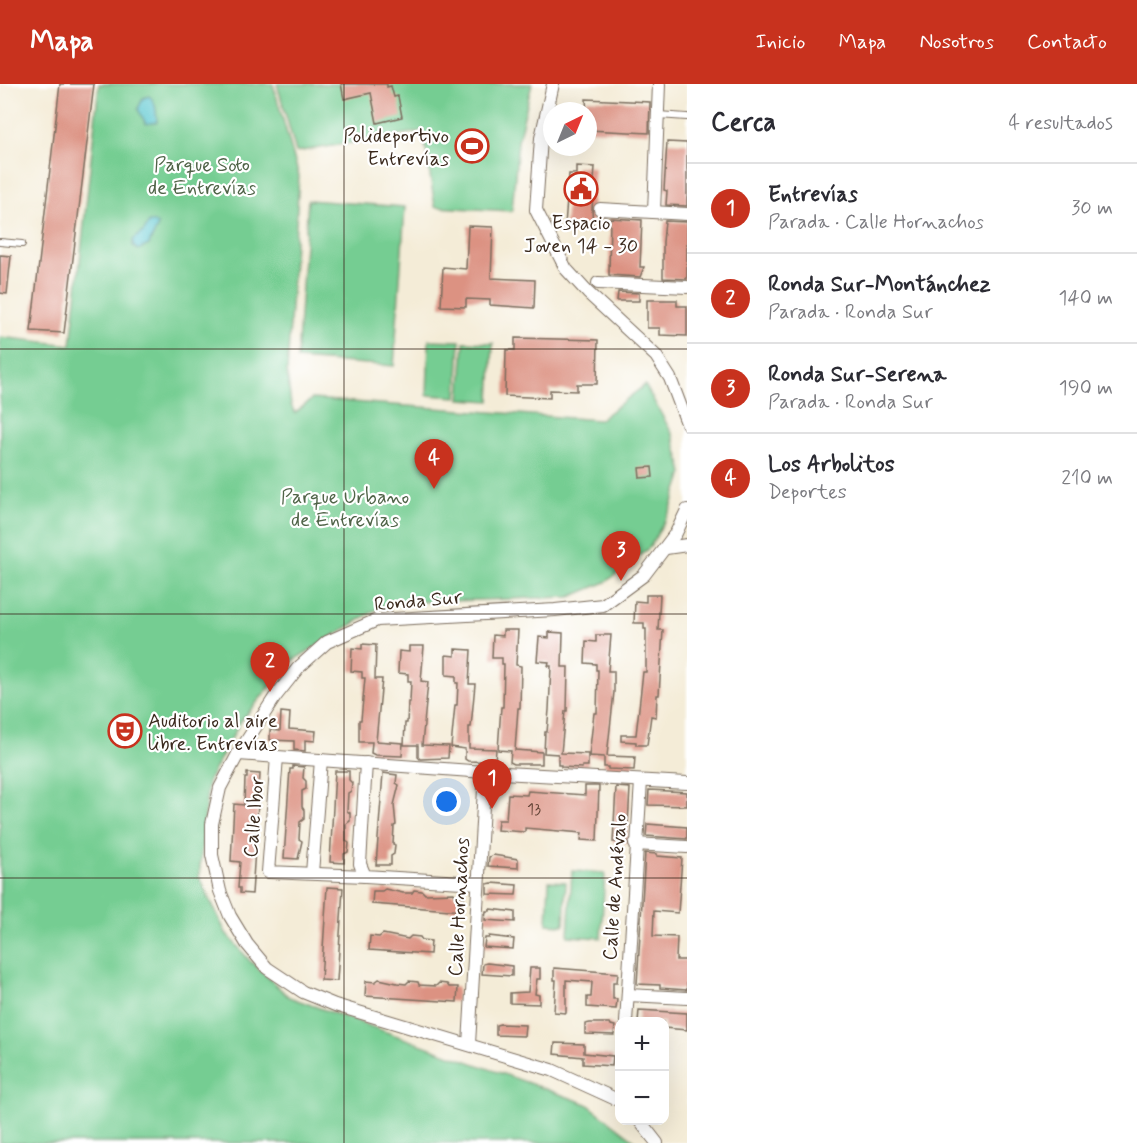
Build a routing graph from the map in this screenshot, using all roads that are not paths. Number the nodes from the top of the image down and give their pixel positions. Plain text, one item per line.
1 (553, 84) edge
2 (659, 84) edge
3 (657, 116) junction
4 (687, 117) edge
5 (600, 209) dead end
6 (654, 212) junction
7 (687, 214) edge
8 (0, 242) edge
9 (22, 244) dead end
10 (598, 283) dead end
11 (687, 287) edge
12 (687, 423) edge
13 (686, 515) edge
14 (687, 544) edge
15 (666, 548) junction
16 (238, 754) junction
17 (277, 757) junction
18 (321, 760) junction
19 (366, 763) junction
20 (485, 772) junction
21 (641, 781) junction
22 (687, 783) edge
23 (635, 844) junction
24 (687, 848) edge
25 (312, 873) junction
26 (365, 876) junction
27 (478, 883) junction
28 (628, 995) junction
29 (687, 998) edge
30 (626, 1017) edge
31 (469, 1044) junction
32 (615, 1099) edge
33 (644, 1125) edge
34 (657, 1143) edge

1 - 12 street
2 - 3 street
3 - 4 lane
3 - 6 street
5 - 6 street
6 - 7 street
8 - 9 lane
10 - 11 street
13 - 15 street, Ronda Sur
14 - 15 street
15 - 16 street, Ronda Sur
16 - 17 street
16 - 31 street, Ronda Sur
17 - 18 street
17 - 25 street, Calle Ibor
18 - 19 street
18 - 25 street
19 - 20 street
19 - 26 street
20 - 21 street
20 - 27 street, Calle Hornachos
21 - 22 street
21 - 23 street, Calle de Andévalo
23 - 24 street
23 - 28 street, Calle de Andévalo
25 - 26 street, Calle Ibor
26 - 27 street, Calle Ibor
27 - 31 street, Calle Hornachos
28 - 29 street
28 - 30 street, Calle de Andévalo
31 - 32 street, Ronda Sur
33 - 34 street

